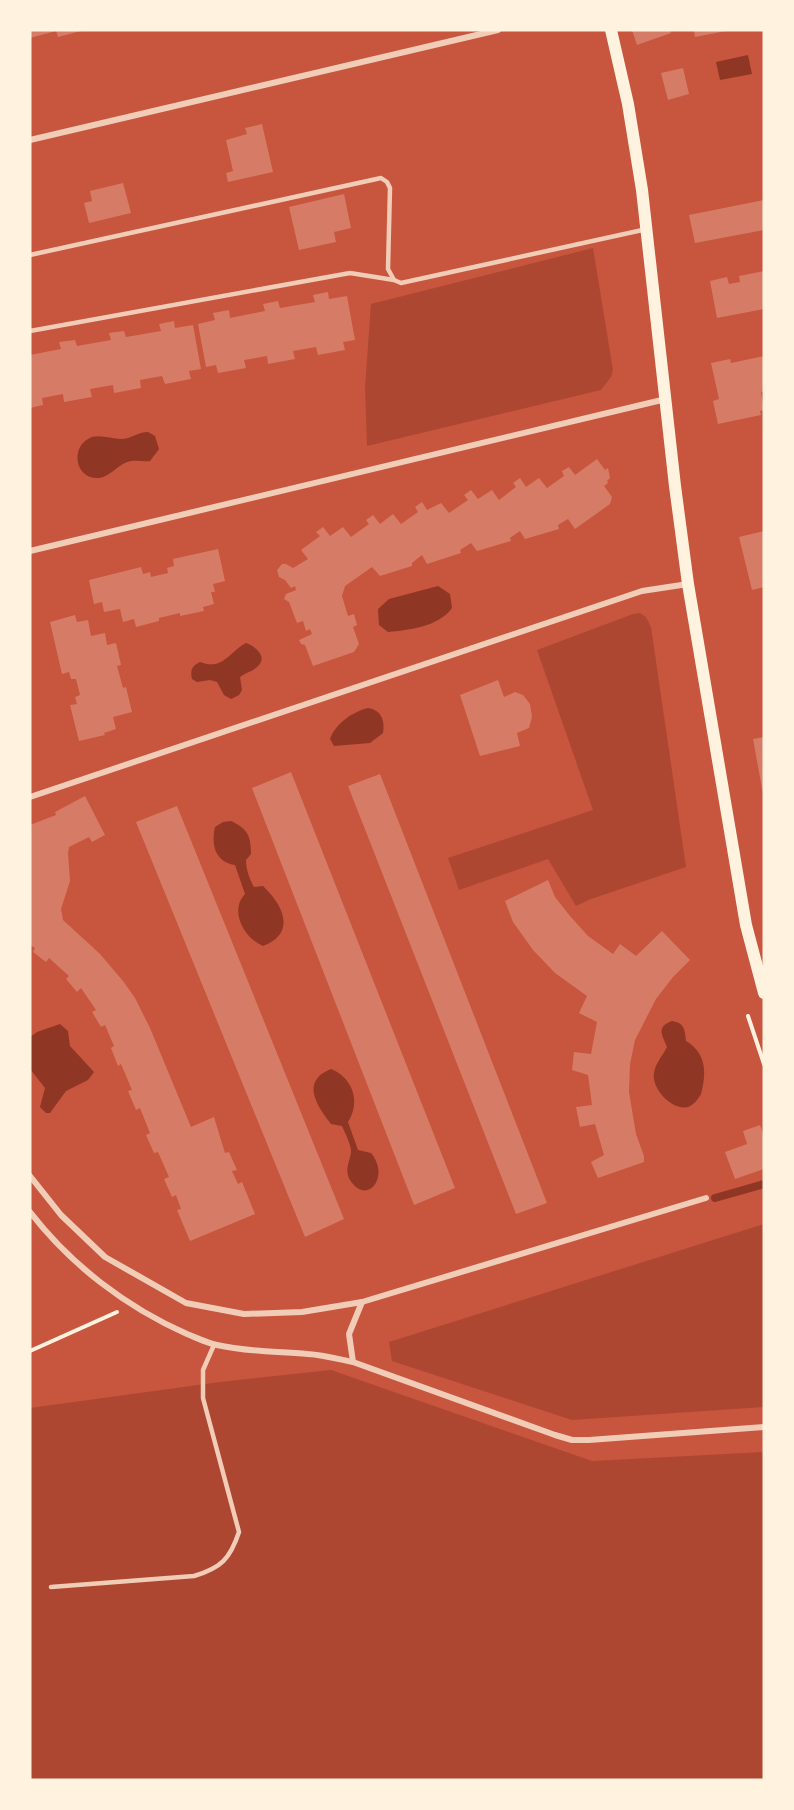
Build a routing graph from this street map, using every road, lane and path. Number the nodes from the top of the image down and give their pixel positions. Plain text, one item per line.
1 (498, 30) edge
2 (611, 30) edge
3 (30, 140) edge
4 (647, 229) junction
5 (30, 255) edge
6 (394, 280) junction
7 (30, 331) edge
8 (666, 399) junction
9 (30, 550) edge
10 (688, 584) junction
11 (30, 797) edge
12 (764, 993) edge
13 (748, 1016) dead end
14 (764, 1064) edge
15 (30, 1176) edge
16 (706, 1198) dead end
17 (30, 1212) edge
18 (362, 1302) junction
19 (132, 1305) junction
20 (214, 1345) junction
21 (30, 1351) edge
22 (353, 1362) junction
23 (764, 1427) edge
24 (51, 1587) dead end

1 - 3 street
2 - 4 main road
4 - 6 lane
4 - 8 main road
5 - 6 lane
6 - 7 lane
8 - 9 street
8 - 10 main road
10 - 11 street
10 - 12 main road
13 - 14 path
15 - 18 street
16 - 18 street
17 - 19 street
18 - 22 street
19 - 20 street
19 - 21 path
20 - 22 street
20 - 24 lane
22 - 23 street

